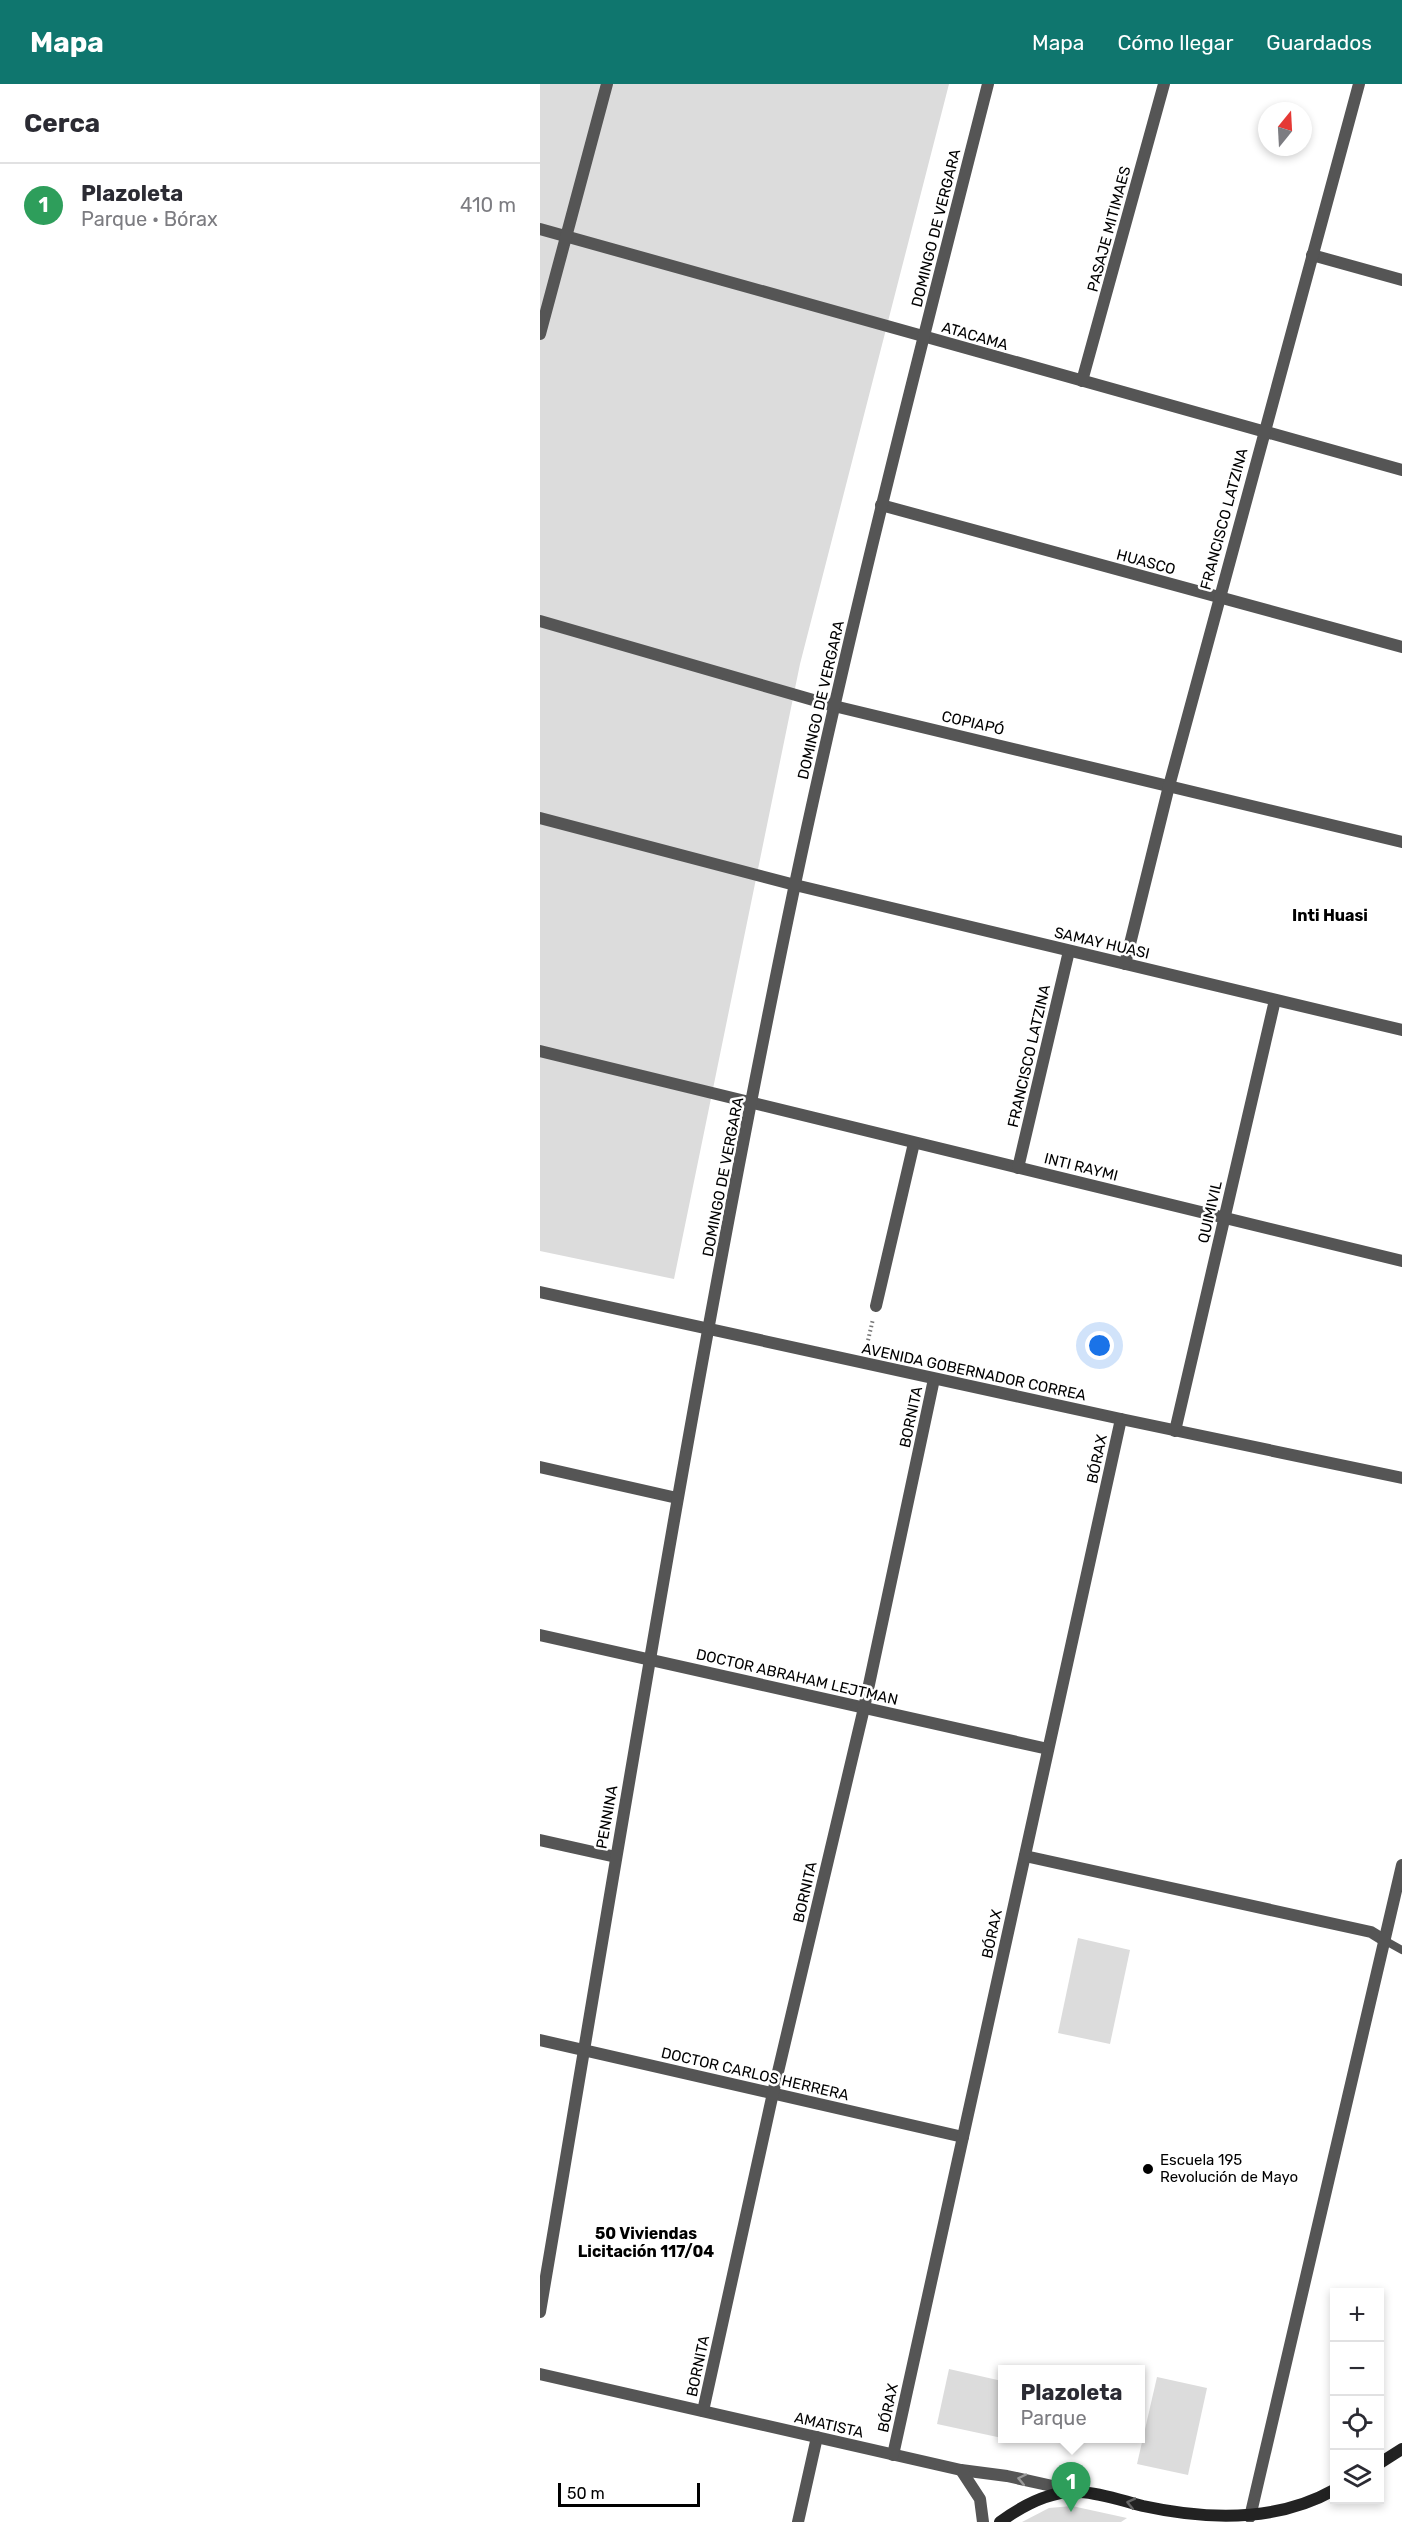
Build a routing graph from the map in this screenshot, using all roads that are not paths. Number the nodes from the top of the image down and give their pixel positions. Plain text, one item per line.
1 (607, 84) edge
2 (988, 84) edge
3 (1164, 84) edge
4 (1358, 84) edge
5 (540, 229) edge
6 (566, 236) junction
7 (1312, 255) junction
8 (1402, 280) edge
9 (540, 334) edge
10 (924, 337) junction
11 (1082, 381) junction
12 (1264, 431) junction
13 (1402, 470) edge
14 (881, 505) junction
15 (1219, 597) junction
16 (540, 621) edge
17 (1402, 647) edge
18 (834, 706) junction
19 (1168, 786) junction
20 (540, 818) edge
21 (1402, 842) edge
22 (795, 885) junction
23 (1069, 951) junction
24 (1125, 964) junction
25 (1275, 1000) junction
26 (1402, 1030) edge
27 (540, 1051) edge
28 (753, 1103) junction
29 (914, 1143) junction
30 (1018, 1167) junction
31 (1224, 1217) junction
32 (1402, 1261) edge
33 (540, 1292) edge
34 (876, 1306) road end
35 (709, 1329) junction
36 (934, 1378) junction
37 (1121, 1419) junction
38 (1175, 1431) junction
39 (540, 1467) edge
40 (1402, 1478) edge
41 (677, 1498) junction
42 (540, 1635) edge
43 (650, 1660) junction
44 (864, 1708) junction
45 (1048, 1749) junction
46 (540, 1840) edge
47 (1025, 1856) junction
48 (616, 1857) junction
49 (1402, 1865) edge
50 (1384, 1941) junction
51 (1402, 1950) edge
52 (540, 2040) edge
53 (584, 2050) junction
54 (773, 2093) junction
55 (963, 2137) junction
56 (540, 2312) edge
57 (540, 2374) edge
58 (703, 2411) junction
59 (817, 2437) junction
60 (1402, 2449) edge
61 (893, 2454) junction
62 (1384, 2460) edge
63 (961, 2470) junction
64 (1079, 2492) junction
65 (1330, 2493) edge
66 (1250, 2517) junction
67 (1186, 2518) edge
68 (798, 2522) edge
69 (983, 2522) edge
70 (1000, 2522) edge

1 - 6 street
2 - 10 street, DOMINGO DE VERGARA
3 - 11 street, PASAJE MITIMAES
4 - 7 street, FRANCISCO LATZINA
5 - 6 street, ATACAMA
6 - 9 street
6 - 10 street, ATACAMA
7 - 8 street
7 - 12 street, FRANCISCO LATZINA
10 - 11 street, ATACAMA
10 - 14 street, DOMINGO DE VERGARA
11 - 12 street, ATACAMA
12 - 13 street, ATACAMA
12 - 15 street, FRANCISCO LATZINA
14 - 15 street, HUASCO
14 - 18 street, DOMINGO DE VERGARA
15 - 17 street, HUASCO
15 - 19 street, FRANCISCO LATZINA
16 - 18 street, COPIAPÓ
18 - 19 street, COPIAPÓ
18 - 22 street, DOMINGO DE VERGARA
19 - 21 street, COPIAPÓ
19 - 24 street, FRANCISCO LATZINA
20 - 22 street, SAMAY HUASI
22 - 23 street, SAMAY HUASI
22 - 28 street, DOMINGO DE VERGARA
23 - 24 street, SAMAY HUASI
23 - 30 street, FRANCISCO LATZINA
24 - 25 street, SAMAY HUASI
25 - 26 street, SAMAY HUASI
25 - 31 street, QUIMIVIL
27 - 28 street, INTI RAYMI
28 - 29 street, INTI RAYMI
28 - 35 street, DOMINGO DE VERGARA
29 - 30 street, INTI RAYMI
29 - 34 street
30 - 31 street, INTI RAYMI
31 - 32 street, INTI RAYMI
31 - 38 street, QUIMIVIL
33 - 35 street, AVENIDA GOBERNADOR CORREA
35 - 36 street, AVENIDA GOBERNADOR CORREA
35 - 41 street, PENNINA
36 - 37 street, AVENIDA GOBERNADOR CORREA
36 - 44 street, BORNITA
37 - 38 street, AVENIDA GOBERNADOR CORREA
37 - 45 street, BÓRAX
38 - 40 street, AVENIDA GOBERNADOR CORREA
39 - 41 street
41 - 43 street, PENNINA
42 - 43 street, DOCTOR ABRAHAM LEJTMAN
43 - 44 street, DOCTOR ABRAHAM LEJTMAN
43 - 48 street, PENNINA
44 - 45 street, DOCTOR ABRAHAM LEJTMAN
44 - 54 street, BORNITA
45 - 47 street, BÓRAX
46 - 48 street
47 - 50 street
47 - 55 street, BÓRAX
48 - 53 street, PENNINA
49 - 50 street
50 - 51 lane
50 - 66 street
52 - 53 street, DOCTOR CARLOS HERRERA
53 - 54 street, DOCTOR CARLOS HERRERA
53 - 56 street, PENNINA
54 - 55 street, DOCTOR CARLOS HERRERA
54 - 58 street, BORNITA
55 - 61 street, BÓRAX
57 - 58 street, AMATISTA
58 - 59 street, AMATISTA
59 - 61 street, AMATISTA
59 - 68 street
60 - 62 main road
61 - 63 street, AMATISTA
64 -> 63 street, AMATISTA
63 - 69 street
67 -> 64 main road, AMATISTA
64 - 70 main road
65 - 66 main road, AMATISTA
66 - 67 main road, AMATISTA

